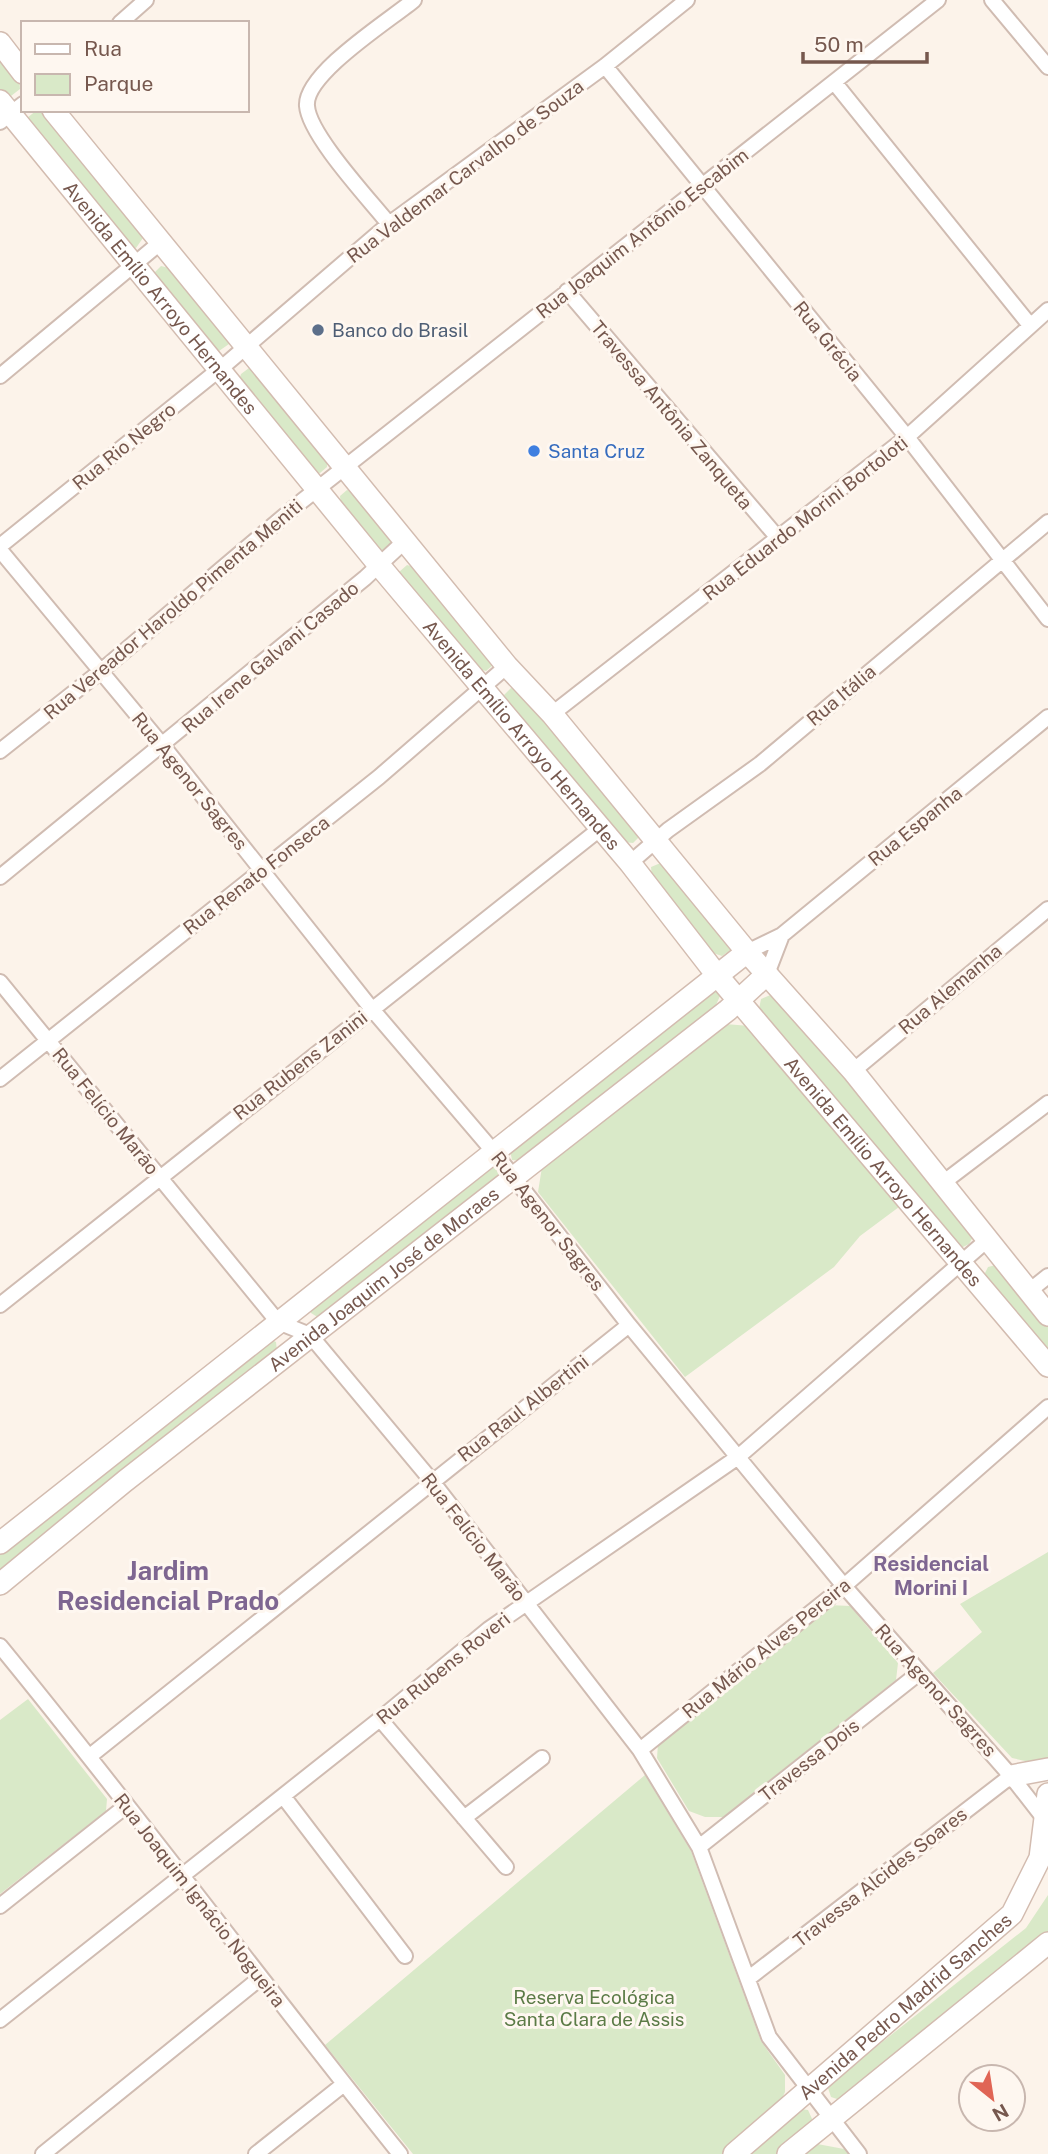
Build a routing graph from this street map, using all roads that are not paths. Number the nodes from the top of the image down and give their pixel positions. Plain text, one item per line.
1 (146, 0) edge
2 (414, 0) edge
3 (687, 0) edge
4 (938, 0) edge
5 (992, 0) edge
6 (122, 21) edge
7 (0, 43) edge
8 (604, 66) junction
9 (1048, 67) edge
10 (21, 70) edge
11 (834, 82) junction
12 (8, 110) edge
13 (54, 112) edge
14 (701, 187) junction
15 (389, 224) junction
16 (161, 242) junction
17 (135, 264) junction
18 (567, 291) junction
19 (1048, 310) edge
20 (1029, 324) junction
21 (246, 345) junction
22 (219, 370) junction
23 (0, 376) edge
24 (906, 437) junction
25 (346, 467) junction
26 (318, 489) junction
27 (1048, 522) edge
28 (778, 538) junction
29 (406, 540) junction
30 (0, 548) edge
31 (1000, 561) junction
32 (378, 564) junction
33 (1048, 619) edge
34 (507, 666) junction
35 (101, 671) junction
36 (481, 686) junction
37 (552, 714) junction
38 (1048, 717) edge
39 (163, 746) junction
40 (0, 751) edge
41 (601, 828) junction
42 (656, 841) junction
43 (630, 863) junction
44 (262, 870) junction
45 (0, 877) edge
46 (1048, 909) edge
47 (782, 935) junction
48 (747, 952) junction
49 (716, 974) junction
50 (767, 974) junction
51 (0, 982) edge
52 (740, 1000) junction
53 (371, 1009) junction
54 (48, 1040) junction
55 (853, 1071) junction
56 (0, 1079) edge
57 (1048, 1103) edge
58 (493, 1151) junction
59 (159, 1177) junction
60 (514, 1178) junction
61 (944, 1182) junction
62 (986, 1241) junction
63 (960, 1262) junction
64 (1048, 1276) edge
65 (1028, 1292) junction
66 (0, 1304) edge
67 (1048, 1315) edge
68 (278, 1322) junction
69 (629, 1325) junction
70 (310, 1335) junction
71 (1048, 1366) edge
72 (1048, 1406) edge
73 (738, 1457) junction
74 (431, 1480) junction
75 (0, 1544) edge
76 (0, 1584) edge
77 (844, 1586) junction
78 (525, 1603) junction
79 (0, 1646) edge
80 (919, 1673) junction
81 (380, 1719) junction
82 (640, 1750) junction
83 (90, 1756) junction
84 (542, 1758) dead end
85 (1048, 1769) edge
86 (1012, 1776) junction
87 (1048, 1794) edge
88 (282, 1796) junction
89 (127, 1806) junction
90 (464, 1818) junction
91 (1046, 1821) edge
92 (699, 1847) junction
93 (1044, 1860) edge
94 (506, 1867) dead end
95 (182, 1874) junction
96 (0, 1906) edge
97 (1048, 1943) edge
98 (405, 1956) dead end
99 (749, 1978) junction
100 (260, 1979) junction
101 (0, 2020) edge
102 (344, 2084) junction
103 (808, 2092) junction
104 (829, 2119) junction
105 (43, 2154) edge
106 (256, 2154) edge
107 (400, 2154) edge
108 (734, 2154) edge
109 (788, 2154) edge
110 (859, 2154) edge

1 - 6 street
2 - 15 street
3 - 8 street, Rua Valdemar Carvalho de Souza
4 - 11 street, Rua Joaquim Antônio Escabim
5 - 9 street
7 - 10 main road
8 - 14 street, Rua Grécia
8 - 15 street, Rua Valdemar Carvalho de Souza
11 - 14 street, Rua Joaquim Antônio Escabim
11 - 20 street
12 - 17 main road, Avenida Emílio Arroyo Hernandes
13 - 16 main road, Avenida Emílio Arroyo Hernandes
14 - 18 street, Rua Joaquim Antônio Escabim
14 - 24 street, Rua Grécia
15 - 21 street, Rua Valdemar Carvalho de Souza
16 - 17 street
16 - 21 main road, Avenida Emílio Arroyo Hernandes
17 - 22 main road, Avenida Emílio Arroyo Hernandes
17 - 23 street
18 - 25 street, Rua Joaquim Antônio Escabim
18 - 28 street, Travessa Antônia Zanqueta
19 - 20 street, Rua Eduardo Morini Bortoloti
20 - 24 street, Rua Eduardo Morini Bortoloti
21 - 22 street, Rua Rio Negro
21 - 25 main road, Avenida Emílio Arroyo Hernandes
22 - 26 main road, Avenida Emílio Arroyo Hernandes
22 - 30 street, Rua Rio Negro
24 - 28 street, Rua Eduardo Morini Bortoloti
24 - 31 street, Rua Grécia
25 - 26 street, Rua Vereador Haroldo Pimenta Meniti
25 - 29 main road, Avenida Emílio Arroyo Hernandes
26 - 32 main road, Avenida Emílio Arroyo Hernandes
26 - 35 street, Rua Vereador Haroldo Pimenta Meniti
27 - 31 street, Rua Itália
28 - 37 street, Rua Eduardo Morini Bortoloti
29 - 32 street, Rua Irene Galvani Casado
29 - 34 main road, Avenida Emílio Arroyo Hernandes
30 - 35 street, Rua Agenor Sagres
31 - 33 street, Rua Grécia
31 - 42 street, Rua Itália
32 - 36 main road, Avenida Emílio Arroyo Hernandes
32 - 39 street, Rua Irene Galvani Casado
34 - 36 street, Rua Renato Fonseca
34 - 37 main road, Avenida Emílio Arroyo Hernandes
35 - 39 street, Rua Agenor Sagres
35 - 40 street, Rua Vereador Haroldo Pimenta Meniti
36 - 41 main road, Avenida Emílio Arroyo Hernandes
36 - 44 street, Rua Renato Fonseca
37 - 42 main road, Avenida Emílio Arroyo Hernandes
38 - 47 street, Rua Espanha
39 - 44 street, Rua Agenor Sagres
39 - 45 street, Rua Irene Galvani Casado
41 - 43 main road, Avenida Emílio Arroyo Hernandes
41 - 53 street, Rua Rubens Zanini
42 - 43 street, Rua Itália
42 - 48 main road, Avenida Emílio Arroyo Hernandes
43 - 49 main road, Avenida Emílio Arroyo Hernandes
44 - 53 street, Rua Agenor Sagres
44 - 54 street, Rua Renato Fonseca
46 - 55 street, Rua Alemanha
47 - 48 street, Rua Espanha
47 - 50 street, Rua Espanha
48 - 49 main road, Avenida Joaquim José de Moraes
48 - 50 main road, Avenida Emílio Arroyo Hernandes
49 - 52 main road, Avenida Emílio Arroyo Hernandes
49 - 58 main road, Avenida Joaquim José de Moraes
50 - 52 main road, Avenida Joaquim José de Moraes
50 - 55 main road, Avenida Emílio Arroyo Hernandes
51 - 54 street, Rua Felício Marão
52 - 60 main road, Avenida Joaquim José de Moraes
52 - 63 main road, Avenida Emílio Arroyo Hernandes
53 - 58 street, Rua Agenor Sagres
53 - 59 street, Rua Rubens Zanini
54 - 56 street, Rua Renato Fonseca
54 - 59 street, Rua Felício Marão
55 - 61 main road, Avenida Emílio Arroyo Hernandes
57 - 61 street
58 - 60 street, Rua Agenor Sagres
58 - 68 main road, Avenida Joaquim José de Moraes
59 - 66 street, Rua Rubens Zanini
59 - 68 street, Rua Felício Marão
60 - 69 street, Rua Agenor Sagres
60 - 70 main road, Avenida Joaquim José de Moraes
61 - 62 main road, Avenida Emílio Arroyo Hernandes
62 - 63 street, Rua Rubens Roveri
62 - 65 main road, Avenida Emílio Arroyo Hernandes
63 - 71 main road, Avenida Emílio Arroyo Hernandes
63 - 73 street, Rua Rubens Roveri
64 - 65 street
65 - 67 main road, Avenida Emílio Arroyo Hernandes
68 - 70 street, Rua Felício Marão
68 - 75 main road, Avenida Joaquim José de Moraes
69 - 73 street, Rua Agenor Sagres
69 - 74 street, Rua Raul Albertini
70 - 74 street, Rua Felício Marão
70 - 76 main road, Avenida Joaquim José de Moraes
72 - 77 street, Rua Mário Alves Pereira
73 - 77 street, Rua Agenor Sagres
73 - 78 street, Rua Rubens Roveri
74 - 78 street, Rua Felício Marão
74 - 83 street, Rua Raul Albertini
77 - 80 street, Rua Agenor Sagres
77 - 82 street, Rua Mário Alves Pereira
78 - 81 street, Rua Rubens Roveri
78 - 82 street, Rua Felício Marão
79 - 83 street, Rua Joaquim Ignácio Nogueira
80 - 86 street, Rua Agenor Sagres
80 - 92 street, Travessa Dois
81 - 88 street, Rua Rubens Roveri
81 - 90 street
82 - 92 street, Rua Felício Marão
83 - 89 street, Rua Joaquim Ignácio Nogueira
84 - 90 street
85 - 86 main road
86 - 91 street, Rua Agenor Sagres
86 - 99 street, Travessa Alcides Soares
87 - 91 main road, Avenida Pedro Madrid Sanches
88 - 95 street, Rua Rubens Roveri
88 - 98 street
89 - 95 street, Rua Joaquim Ignácio Nogueira
89 - 96 street
90 - 94 street
91 - 93 main road, Avenida Pedro Madrid Sanches
92 - 99 street, Rua Felício Marão
93 - 103 main road, Avenida Pedro Madrid Sanches
95 - 100 street, Rua Joaquim Ignácio Nogueira
95 - 101 street, Rua Rubens Roveri
97 - 104 main road, Avenida Pedro Madrid Sanches
99 - 103 street, Rua Felício Marão
100 - 102 street, Rua Joaquim Ignácio Nogueira
100 - 105 street
102 - 106 street
102 - 107 street, Rua Joaquim Ignácio Nogueira
103 - 104 street, Rua Felício Marão
103 - 108 main road, Avenida Pedro Madrid Sanches
104 - 109 main road, Avenida Pedro Madrid Sanches
104 - 110 street, Rua Felício Marão

